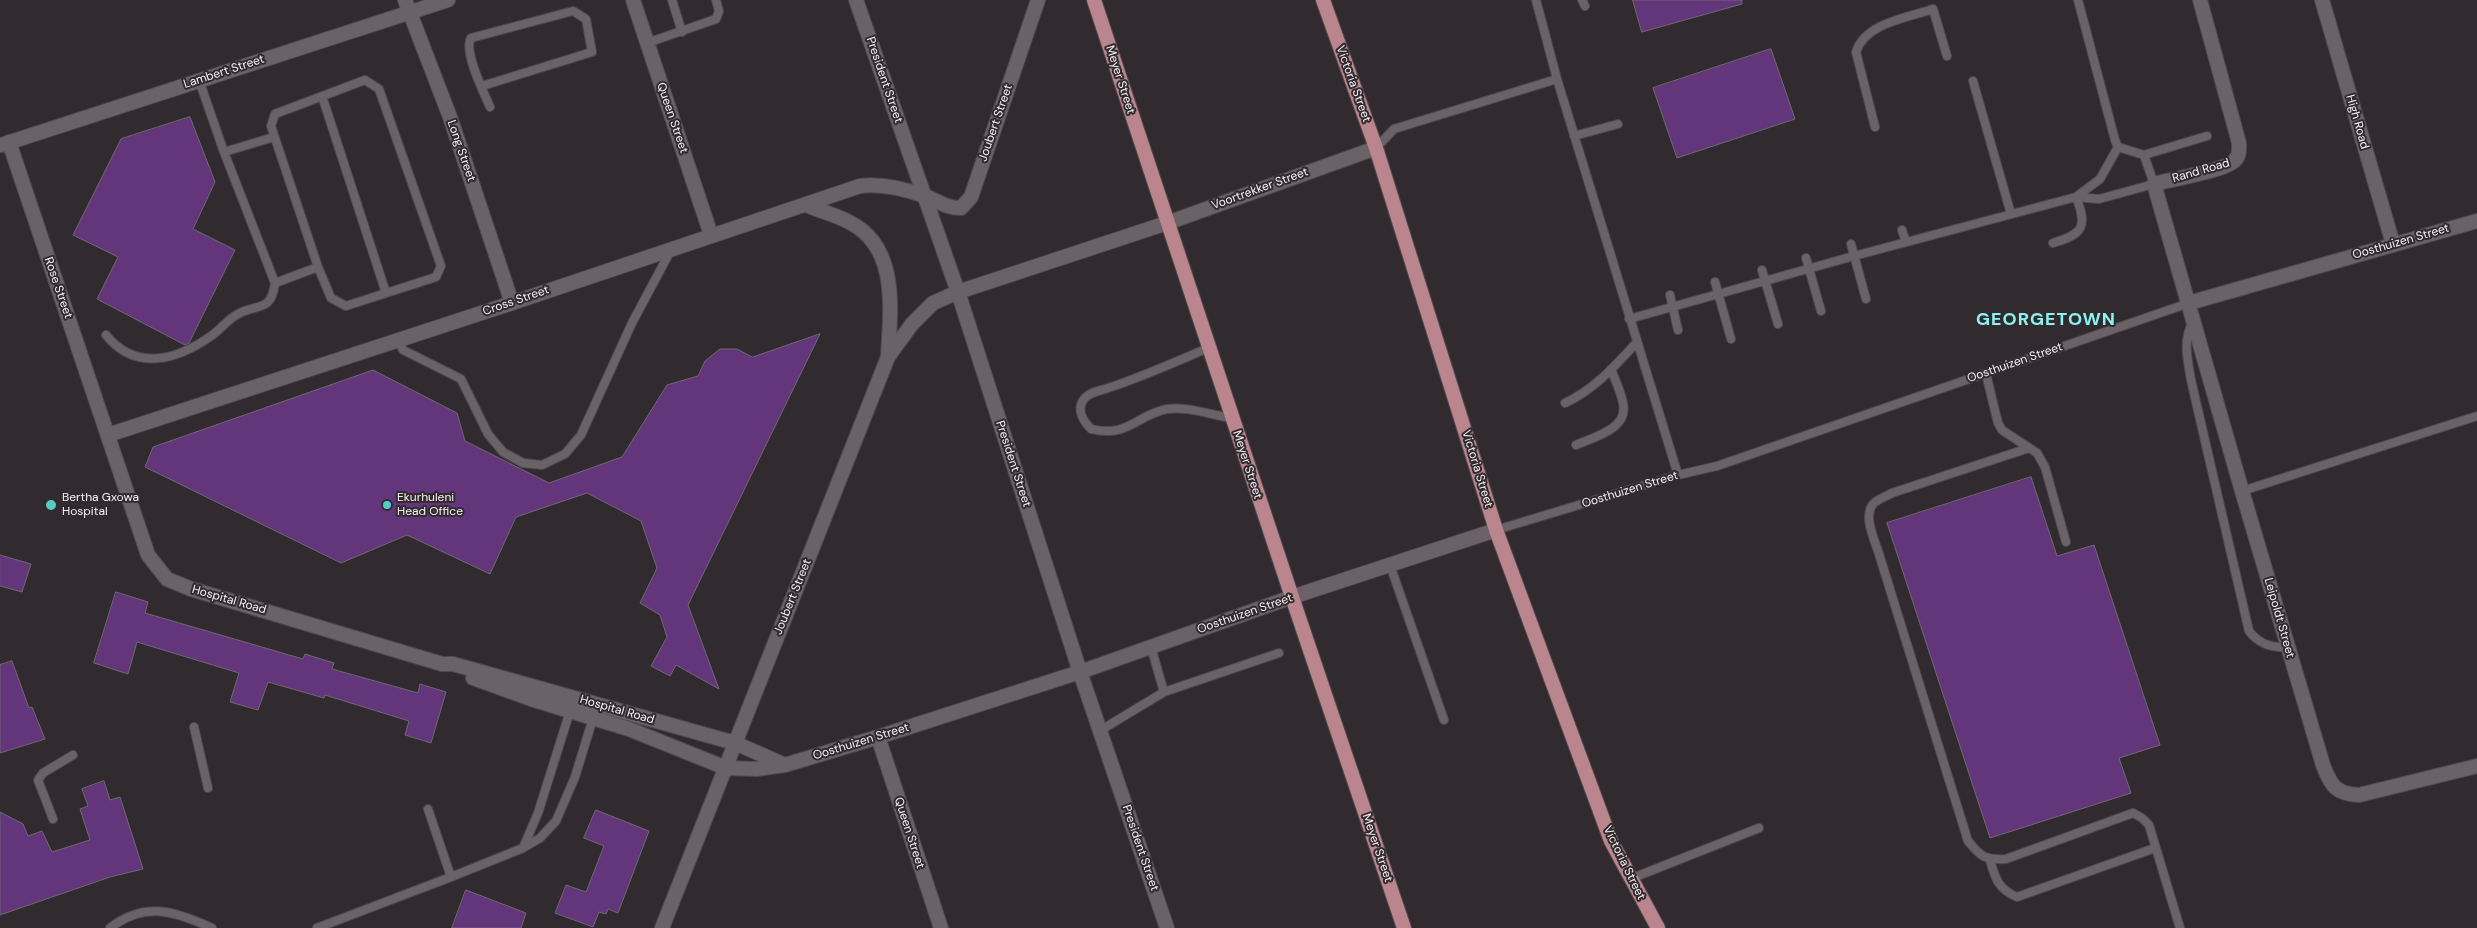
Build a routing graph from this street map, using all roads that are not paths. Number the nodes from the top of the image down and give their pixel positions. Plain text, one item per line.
1 (448, 0) edge
2 (632, 0) edge
3 (672, 0) edge
4 (716, 0) edge
5 (856, 0) edge
6 (1038, 0) edge
7 (1094, 0) edge
8 (1323, 0) edge
9 (1536, 0) edge
10 (1930, 0) edge
11 (2078, 0) edge
12 (2200, 0) edge
13 (2322, 0) edge
14 (407, 6) edge
15 (1933, 9) junction
16 (682, 32) junction
17 (647, 43) junction
18 (1946, 56) dead end
19 (1557, 79) junction
20 (199, 80) junction
21 (1973, 81) dead end
22 (482, 86) junction
23 (322, 96) junction
24 (490, 107) dead end
25 (1618, 124) dead end
26 (1875, 127) dead end
27 (1574, 136) junction
28 (2207, 136) dead end
29 (274, 137) junction
30 (5, 143) edge
31 (2118, 147) junction
32 (1376, 148) junction
33 (224, 152) junction
34 (2144, 155) junction
35 (2154, 184) junction
36 (926, 197) junction
37 (2076, 197) junction
38 (806, 205) junction
39 (2011, 214) junction
40 (2477, 221) edge
41 (1167, 223) junction
42 (1902, 230) dead end
43 (711, 235) junction
44 (1906, 242) junction
45 (2053, 243) dead end
46 (1851, 244) dead end
47 (2393, 244) junction
48 (672, 248) junction
49 (1854, 256) junction
50 (1806, 258) dead end
51 (318, 267) junction
52 (1808, 269) junction
53 (1762, 270) dead end
54 (1715, 282) dead end
55 (1765, 282) junction
56 (275, 283) junction
57 (386, 292) junction
58 (958, 292) junction
59 (1718, 294) junction
60 (1670, 295) dead end
61 (1866, 300) dead end
62 (512, 303) junction
63 (2189, 303) junction
64 (1673, 307) junction
65 (1821, 311) dead end
66 (1629, 319) junction
67 (2194, 320) junction
68 (1778, 324) dead end
69 (1678, 330) dead end
70 (106, 335) dead end
71 (1731, 339) dead end
72 (398, 340) junction
73 (1637, 342) junction
74 (1208, 348) junction
75 (888, 358) junction
76 (1611, 370) junction
77 (1986, 374) junction
78 (1565, 403) dead end
79 (2477, 416) edge
80 (1232, 418) junction
81 (108, 435) junction
82 (1576, 445) dead end
83 (2030, 448) junction
84 (1678, 476) junction
85 (2242, 491) junction
86 (1496, 530) junction
87 (2066, 542) dead end
88 (1390, 565) junction
89 (1292, 597) junction
90 (1151, 647) junction
91 (2287, 648) junction
92 (1279, 653) dead end
93 (1080, 672) junction
94 (1164, 692) junction
95 (572, 704) junction
96 (596, 711) junction
97 (1444, 720) dead end
98 (194, 727) dead end
99 (1100, 730) junction
100 (878, 737) junction
101 (735, 743) junction
102 (73, 755) dead end
103 (785, 765) junction
104 (2477, 766) edge
105 (726, 768) junction
106 (208, 788) dead end
107 (428, 809) dead end
108 (52, 819) dead end
109 (1759, 828) dead end
110 (523, 848) junction
111 (2155, 848) junction
112 (1990, 860) junction
113 (451, 877) junction
114 (1630, 879) junction
115 (110, 928) edge
116 (212, 928) edge
117 (317, 928) edge
118 (662, 928) edge
119 (941, 928) edge
120 (1167, 928) edge
121 (1404, 928) edge
122 (1658, 928) edge
123 (2180, 928) edge

1 - 14 street, Lambert Street
2 - 17 street, Queen Street
3 - 16 lane
4 - 16 lane
5 - 36 street, President Street
6 - 36 street, Joubert Street
7 - 41 main road, Meyer Street
8 - 32 main road, Victoria Street
9 - 19 lane
10 - 15 lane
11 - 31 lane
12 - 35 street, Rand Road
13 - 47 street, High Road
14 - 20 street, Lambert Street
14 - 62 street, Long Street
15 - 18 lane
15 - 26 lane
16 - 17 lane
17 - 43 street, Queen Street
19 - 27 lane
19 - 32 lane, Voortrekker Street
20 - 30 street, Lambert Street
20 - 33 lane
21 - 39 lane
22 - 22 lane
22 - 24 lane
23 - 29 lane
23 - 57 lane
23 - 57 lane
25 - 27 lane
27 - 66 lane
28 - 34 lane
29 - 33 lane
29 - 51 lane
30 - 81 street, Rose Street
31 - 34 lane
31 - 37 lane
32 - 41 street, Voortrekker Street
32 - 86 main road, Victoria Street
33 - 56 lane
34 - 35 lane
35 - 37 lane
35 - 63 street
36 - 38 street, Cross Street
36 - 58 street, President Street
37 - 39 lane
37 - 45 lane
38 - 43 street, Cross Street
38 - 75 street
39 - 44 lane
40 - 47 street, Oosthuizen Street
41 - 58 street, Voortrekker Street
41 - 74 main road, Meyer Street
42 - 44 lane
43 - 48 street, Cross Street
44 - 49 lane
46 - 49 lane
47 - 63 street, Oosthuizen Street
48 - 62 street, Cross Street
48 - 72 lane
49 - 52 lane
49 - 61 lane
50 - 52 lane
51 - 56 lane
51 - 57 lane
52 - 55 lane
52 - 65 lane
53 - 55 lane
54 - 59 lane
55 - 59 lane
55 - 68 lane
56 - 70 lane
58 - 75 street, Joubert Street
58 - 93 street, President Street
59 - 64 lane
59 - 71 lane
60 - 64 lane
62 - 72 street, Cross Street
63 - 67 street, Leipoldt Street
63 - 77 lane, Oosthuizen Street
64 - 66 lane
64 - 69 lane
66 - 73 lane
67 - 85 street, Leipoldt Street
67 - 91 lane
72 - 81 street, Cross Street
73 - 76 lane
73 - 84 lane
74 - 80 main road, Meyer Street
74 - 80 lane
75 - 101 street, Joubert Street
76 - 78 lane
76 - 82 lane
77 - 83 lane
77 - 84 lane, Oosthuizen Street
79 - 85 lane
80 - 89 main road, Meyer Street
81 - 95 street, Hospital Road
83 - 87 lane
83 - 112 lane
84 - 86 lane, Oosthuizen Street
85 - 91 street, Leipoldt Street
86 - 88 street, Oosthuizen Street
86 - 114 main road, Victoria Street
88 - 89 street, Oosthuizen Street
88 - 97 lane
89 - 90 street, Oosthuizen Street
89 - 121 main road, Meyer Street
90 - 93 street, Oosthuizen Street
90 - 94 lane
91 - 104 street, Leipoldt Street
92 - 94 lane
93 - 99 street, President Street
93 - 100 street, Oosthuizen Street
94 - 99 lane
95 - 96 street, Hospital Road
95 - 110 lane
96 - 101 street, Hospital Road
96 - 105 street, Hospital Road
96 - 110 lane
98 - 106 lane
99 - 120 street, President Street
100 - 103 street, Oosthuizen Street
100 - 119 street, Queen Street
101 - 103 street
101 - 105 street, Joubert Street
102 - 108 lane
103 - 105 street, Oosthuizen Street
105 - 118 street, Joubert Street
107 - 113 lane
109 - 114 lane
110 - 113 lane
111 - 112 lane
111 - 112 lane
111 - 123 lane
113 - 117 lane
114 - 122 main road, Victoria Street
115 - 116 lane

